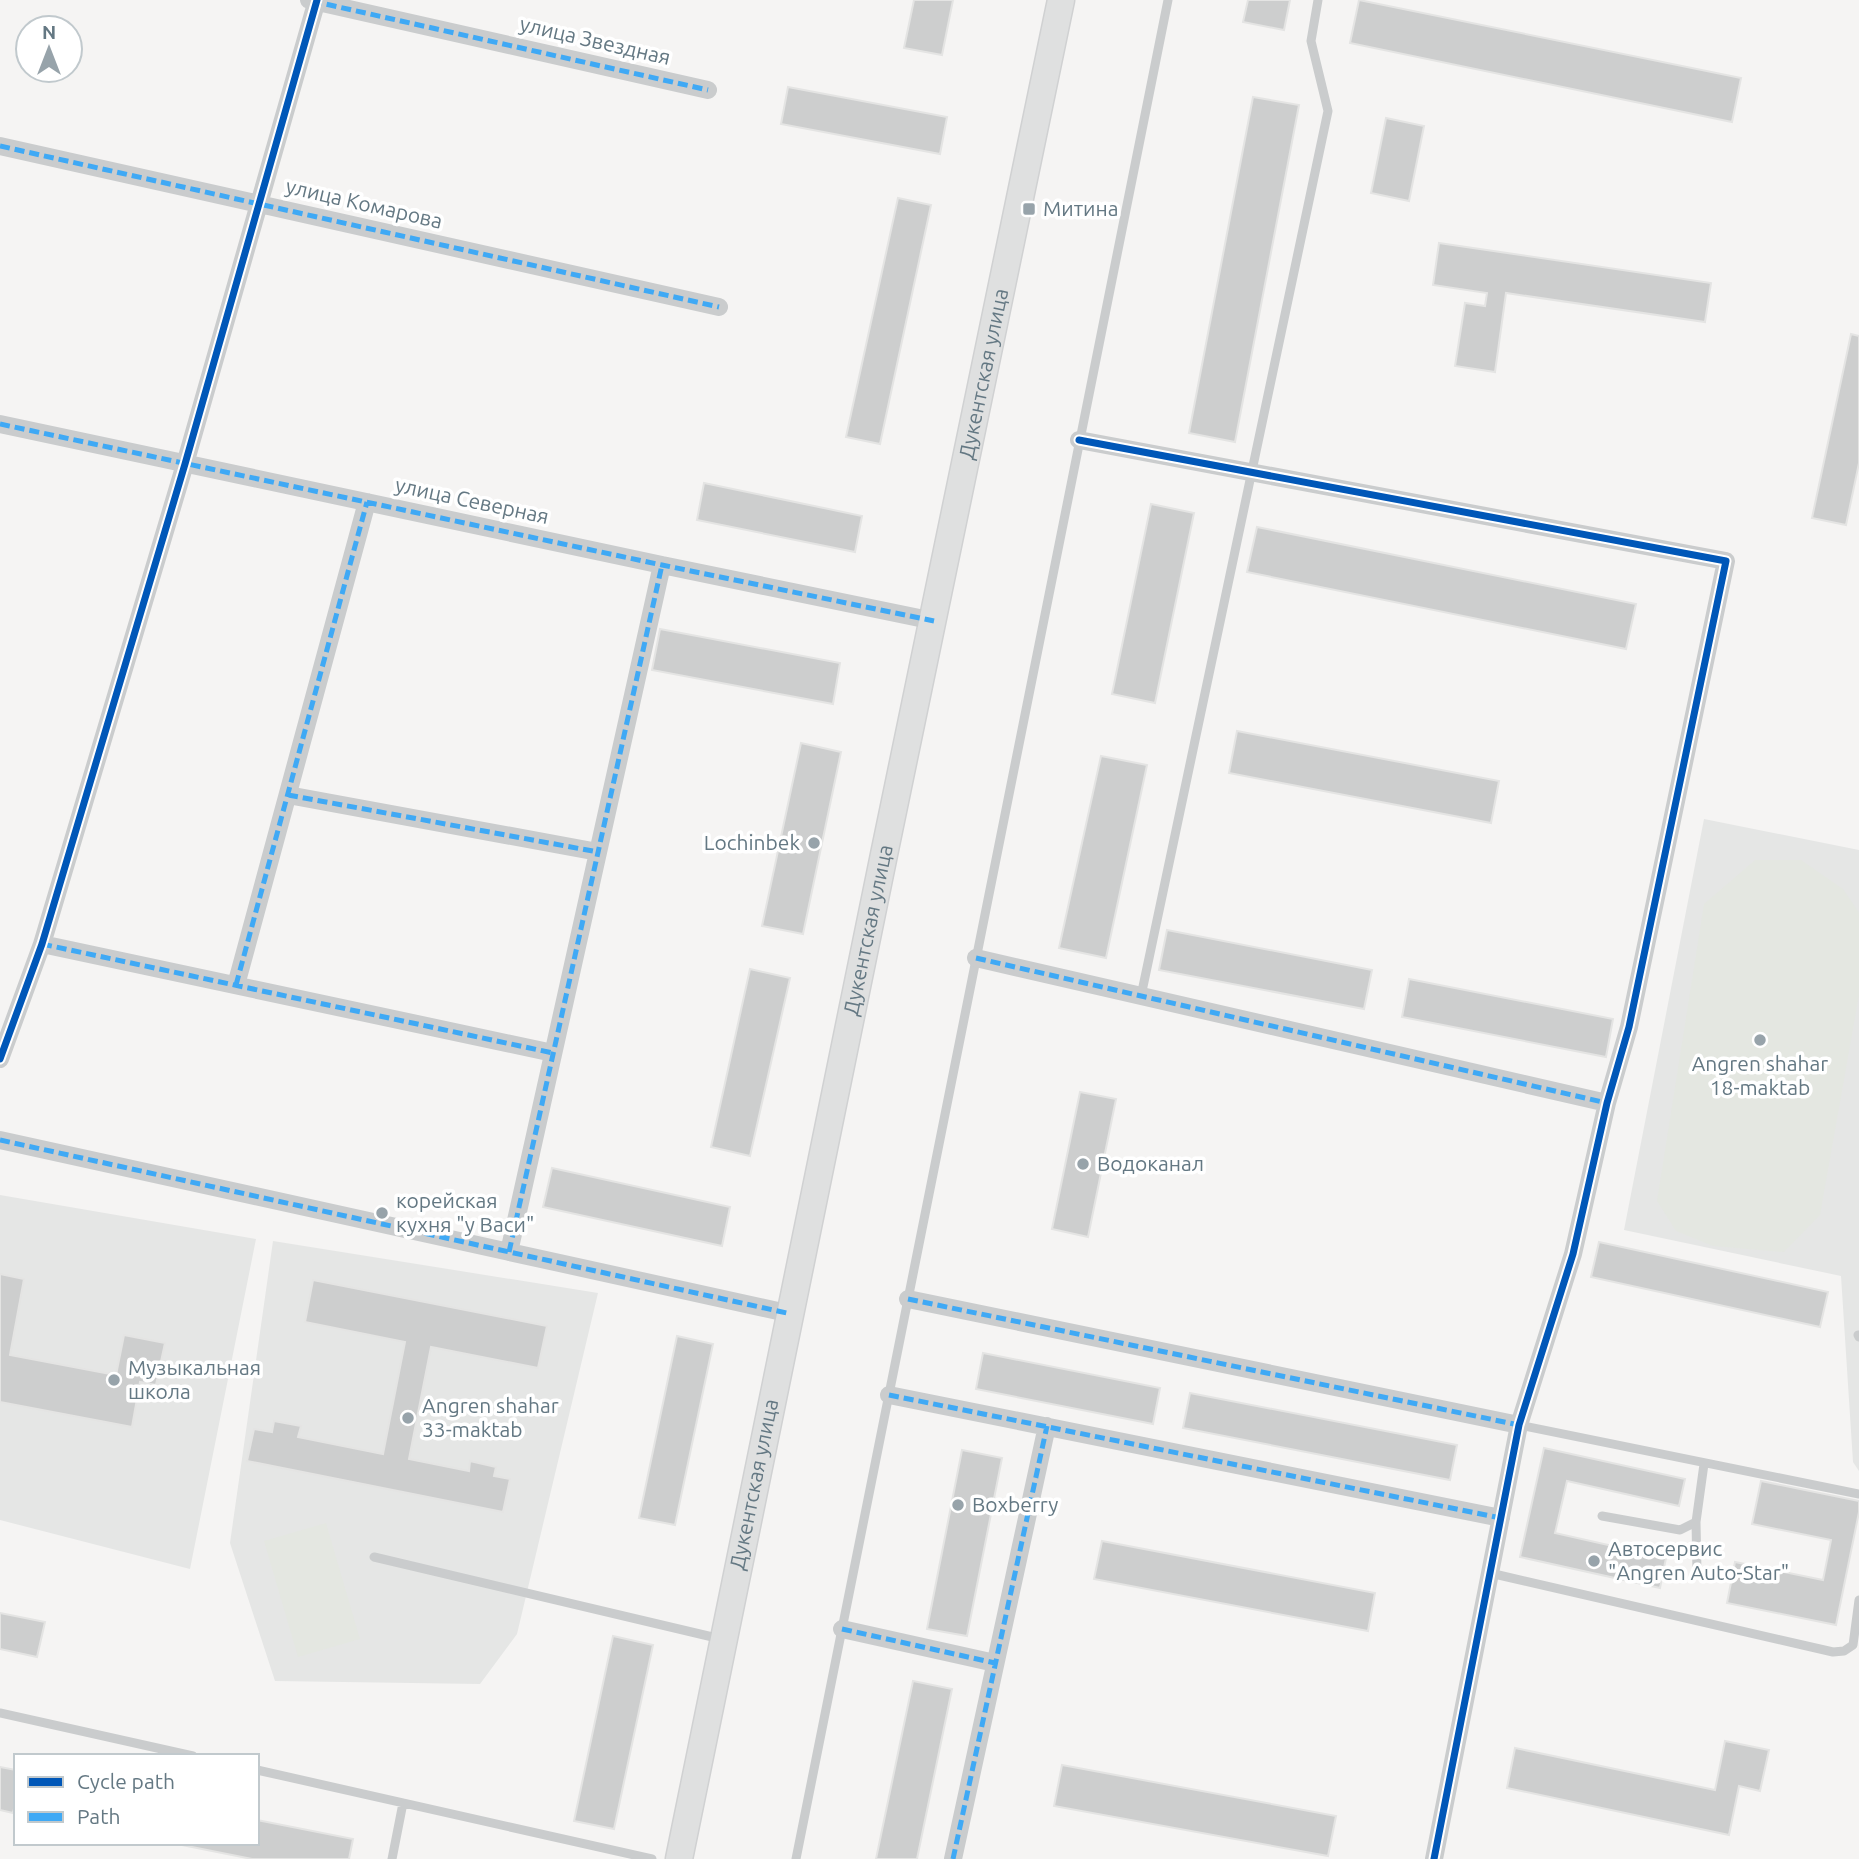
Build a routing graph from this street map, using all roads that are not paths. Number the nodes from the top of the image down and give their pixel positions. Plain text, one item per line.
1 (1061, 0) edge
2 (1168, 0) edge
3 (1318, 0) edge
4 (314, 1) edge
5 (708, 90) dead end
6 (0, 146) edge
7 (259, 204) junction
8 (719, 307) dead end
9 (0, 424) edge
10 (1079, 440) junction
11 (185, 464) junction
12 (1252, 473) junction
13 (366, 502) junction
14 (662, 565) junction
15 (934, 621) junction
16 (288, 795) junction
17 (598, 852) junction
18 (42, 944) junction
19 (976, 958) junction
20 (236, 985) junction
21 (1141, 996) junction
22 (553, 1053) junction
23 (0, 1059) edge
24 (1607, 1103) junction
25 (0, 1140) edge
26 (509, 1252) junction
27 (908, 1299) junction
28 (788, 1314) junction
29 (889, 1395) junction
30 (1519, 1425) junction
31 (1047, 1426) junction
32 (1704, 1464) junction
33 (1859, 1494) edge
34 (1602, 1516) dead end
35 (1501, 1518) junction
36 (1696, 1522) junction
37 (374, 1557) dead end
38 (1490, 1573) junction
39 (1698, 1573) dead end
40 (1859, 1600) edge
41 (842, 1629) junction
42 (722, 1639) junction
43 (995, 1663) junction
44 (0, 1713) edge
45 (184, 1754) edge
46 (259, 1770) edge
47 (403, 1803) junction
48 (392, 1859) edge
49 (652, 1859) edge
50 (679, 1859) edge
51 (796, 1859) edge
52 (953, 1859) edge
53 (1434, 1859) edge

1 - 15 main road, Дукентская улица
2 - 10 lane
3 - 12 lane
4 - 5 street, улица Звездная
4 - 7 street
6 - 7 street, улица Комарова
7 - 8 street, улица Комарова
7 - 11 street
9 - 11 street, улица Северная
10 - 12 street
10 - 19 lane
11 - 13 street, улица Северная
11 - 18 street
12 - 21 lane
12 - 24 street
13 - 14 street, улица Северная
13 - 16 street
14 - 15 street, улица Северная
14 - 17 street
15 - 28 main road, Дукентская улица
16 - 17 street
16 - 20 street
17 - 22 street
18 - 20 street
18 - 23 street
19 - 21 street
19 - 27 lane
20 - 22 street
21 - 24 street
22 - 26 street
24 - 30 street
25 - 26 street
26 - 28 street
27 - 29 lane
27 - 30 street
28 - 42 main road, Дукентская улица
29 - 31 street
29 - 41 lane
30 - 32 lane
30 - 35 street
31 - 35 street
31 - 43 street
32 - 33 lane
32 - 36 lane
34 - 36 lane
35 - 38 street
36 - 39 lane
37 - 42 lane
38 - 40 lane
38 - 53 street
41 - 43 street
41 - 51 lane
42 - 50 main road, Дукентская улица
43 - 52 street
44 - 45 lane
46 - 47 lane
47 - 48 lane
47 - 49 lane

